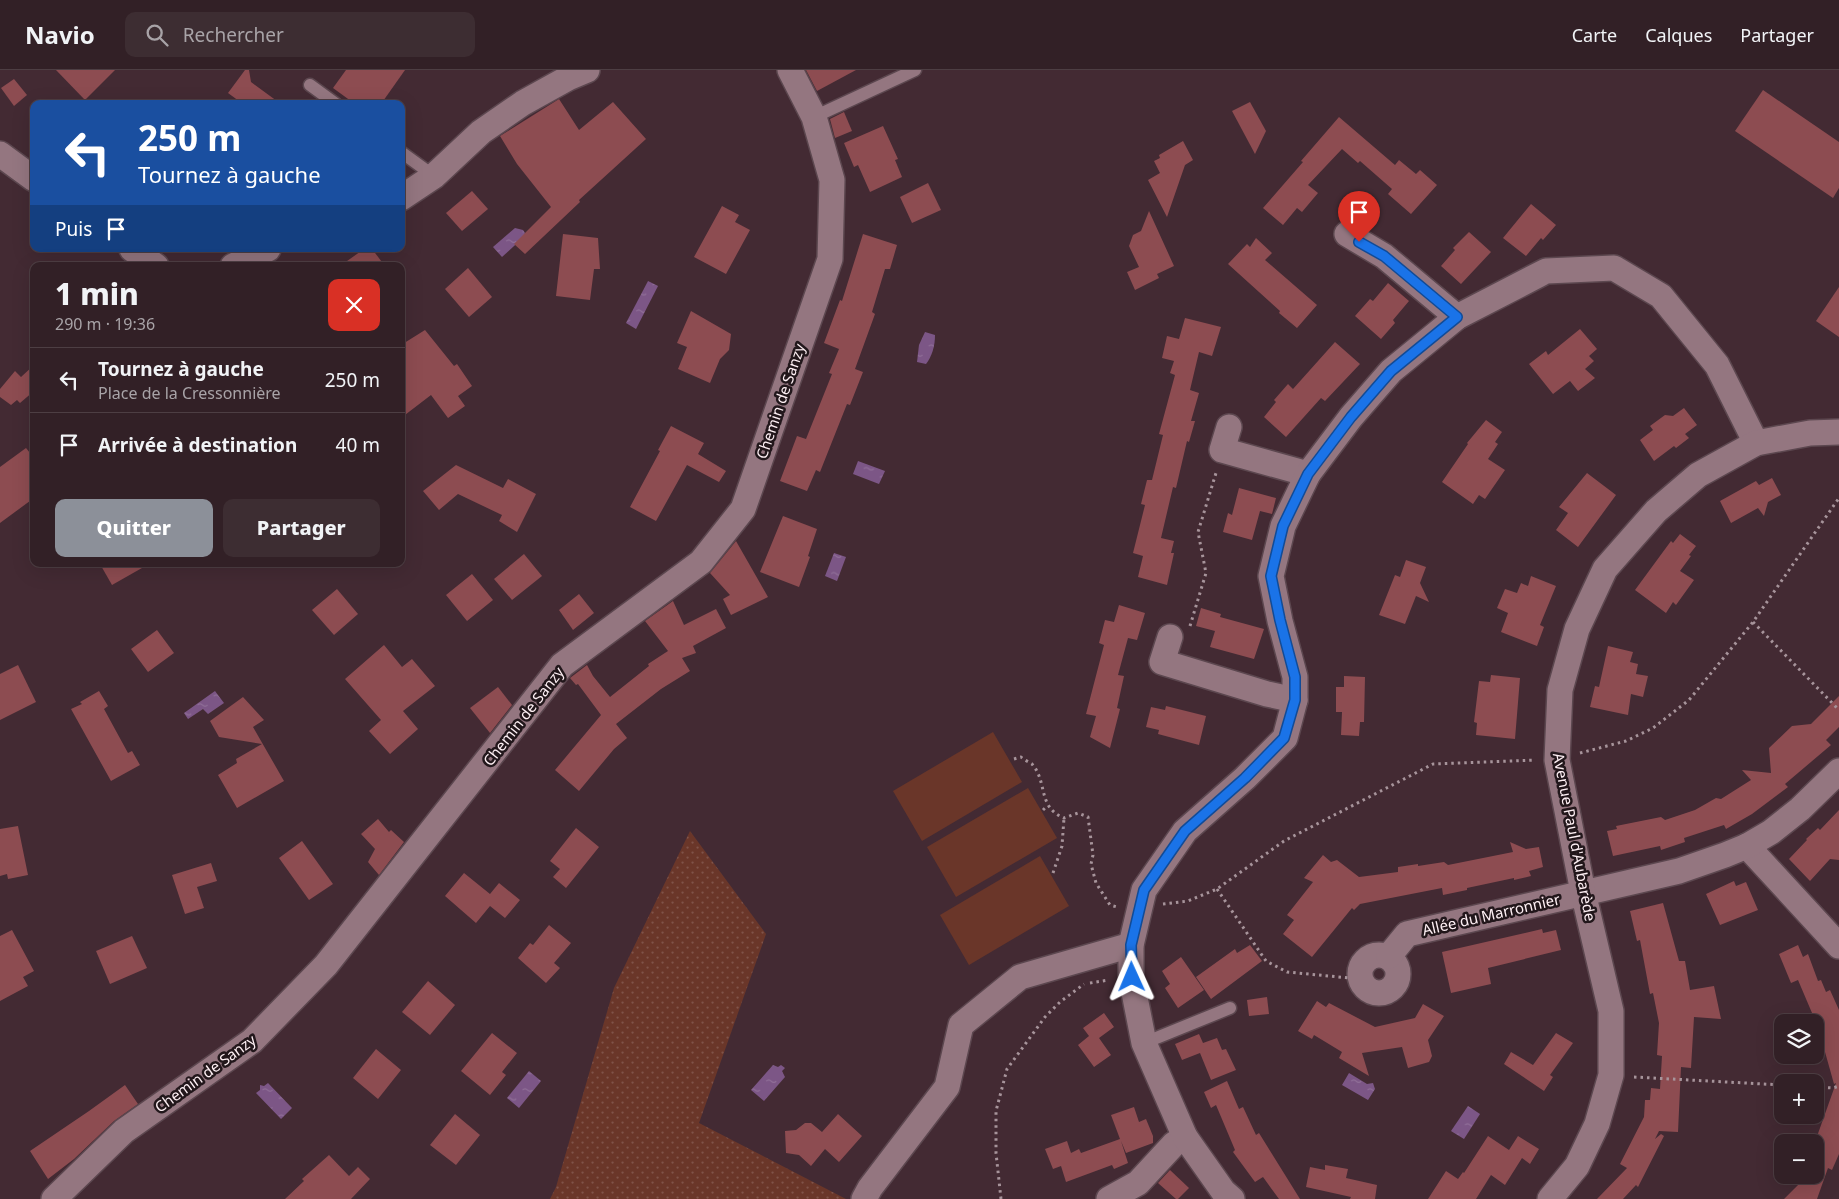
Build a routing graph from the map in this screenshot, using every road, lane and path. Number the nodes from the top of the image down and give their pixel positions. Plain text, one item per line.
1 (587, 70) edge
2 (790, 70) edge
3 (915, 70) edge
4 (310, 85) dead end
5 (331, 100) edge
6 (814, 117) junction
7 (0, 154) edge
8 (405, 155) edge
9 (30, 175) edge
10 (434, 176) junction
11 (405, 195) edge
12 (1347, 234) dead end
13 (136, 252) edge
14 (150, 262) edge
15 (1457, 317) junction
16 (1229, 427) dead end
17 (1839, 432) edge
18 (1756, 443) junction
19 (1222, 450) junction
20 (1308, 474) junction
21 (1839, 498) edge
22 (1753, 622) junction
23 (1170, 637) joint
24 (1295, 700) junction
25 (1839, 710) edge
26 (1014, 759) dead end
27 (1557, 760) junction
28 (1839, 771) edge
29 (1047, 806) junction
30 (1043, 810) dead end
31 (1064, 818) junction
32 (1747, 846) junction
33 (1053, 873) dead end
34 (1217, 889) junction
35 (1584, 892) junction
36 (1141, 906) junction
37 (1131, 945) junction
38 (1839, 946) edge
39 (1132, 977) junction
40 (1360, 979) joint
41 (1230, 1008) dead end
42 (1144, 1043) junction
43 (1611, 1075) junction
44 (1774, 1085) edge
45 (1839, 1086) edge
46 (1824, 1088) edge
47 (1185, 1137) junction
48 (54, 1199) edge
49 (864, 1199) edge
50 (1001, 1199) edge
51 (1109, 1199) edge
52 (1232, 1199) edge
53 (1550, 1199) edge

1 - 10 street
2 - 6 street, Chemin de Sanzy
3 - 6 lane
4 - 5 lane
6 - 48 street, Chemin de Sanzy
7 - 9 street
8 - 10 lane
10 - 11 street
12 - 15 street
13 - 14 street
15 - 18 street
15 - 20 street
16 - 19 street
17 - 18 street, Avenue Paul d'Aubarède
18 - 27 street, Avenue Paul d'Aubarède
19 - 20 street
19 - 23 path
20 - 24 street
21 - 22 path
22 - 25 path
22 - 27 path
23 - 24 street
24 - 36 street
26 - 29 path
27 - 34 path
27 - 35 street, Avenue Paul d'Aubarède
28 - 32 street, Allée du Marronnier
29 - 30 path
29 - 31 path
31 - 33 path
31 - 36 path
32 - 35 street, Allée du Marronnier
32 - 38 street
34 - 36 path
34 - 40 path
35 - 40 street, Allée du Marronnier
35 - 43 street, Avenue Paul d'Aubarède
36 - 37 street
37 - 39 street
37 - 49 street
39 - 42 street
39 - 50 path
41 - 42 lane
42 - 47 street
43 - 44 path
43 - 53 street, Avenue Paul d'Aubarède
45 - 46 path
47 - 51 street
47 - 52 street

